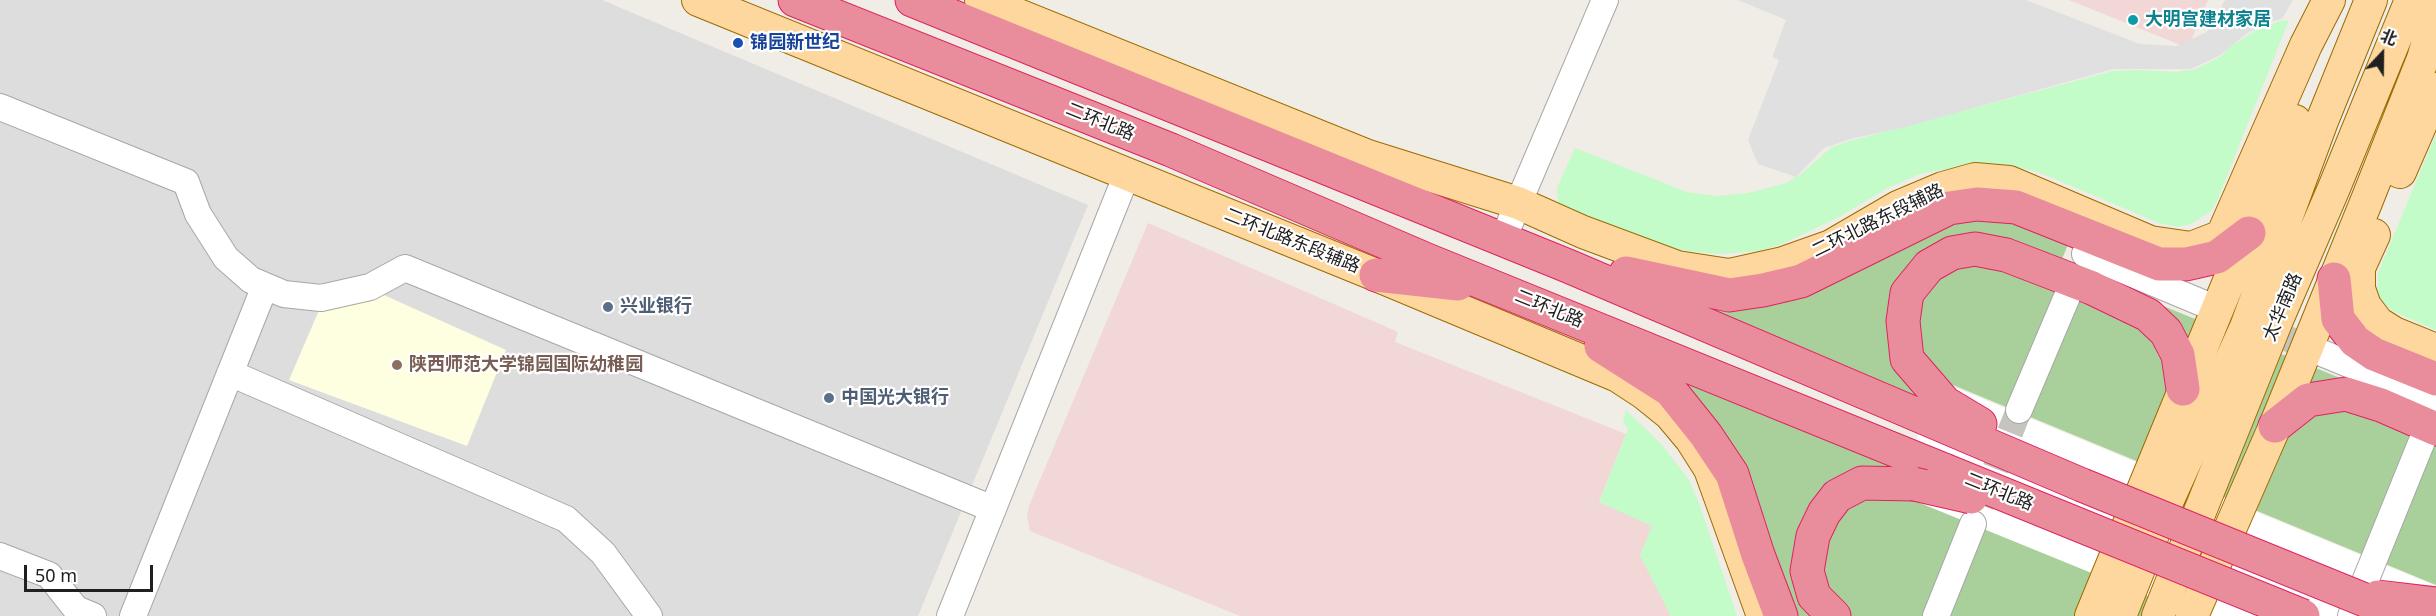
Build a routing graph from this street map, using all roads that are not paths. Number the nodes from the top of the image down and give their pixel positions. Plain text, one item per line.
1 (698, 0) edge
2 (795, 0) edge
3 (912, 0) edge
4 (981, 0) edge
5 (1605, 0) edge
6 (2329, 0) edge
7 (2344, 0) edge
8 (2371, 0) edge
9 (2411, 0) edge
10 (2436, 13) edge
11 (2436, 89) edge
12 (0, 107) edge
13 (1127, 174) junction
14 (1518, 202) junction
15 (2249, 233) junction
16 (1513, 243) junction
17 (2086, 252) junction
18 (1376, 275) junction
19 (2334, 279) junction
20 (265, 286) junction
21 (1514, 295) junction
22 (2207, 305) tunnel mouth
23 (2317, 351) tunnel mouth
24 (2436, 351) edge
25 (230, 373) junction
26 (2436, 379) edge
27 (2183, 389) junction
28 (2019, 411) tunnel mouth
29 (2433, 417) edge
30 (2275, 426) junction
31 (2082, 485) junction
32 (993, 509) junction
33 (2070, 521) junction
34 (1973, 524) tunnel mouth
35 (0, 556) edge
36 (2436, 604) edge
37 (2348, 605) edge
38 (93, 616) edge
39 (133, 616) edge
40 (649, 616) edge
41 (950, 616) edge
42 (1763, 616) edge
43 (1781, 616) edge
44 (1834, 616) edge
45 (1936, 616) edge
46 (2091, 616) edge
47 (2120, 616) edge
48 (2158, 616) edge
49 (2192, 616) edge
50 (2303, 616) edge
51 (2404, 616) edge

1 - 13 main road, 二环北路东段辅路
2 - 21 highway, 二环北路
3 - 16 highway
4 - 14 main road, 二环北路东段辅路
5 - 14 street
6 - 17 main road, 二环北路东段辅路
7 - 15 main road
8 - 47 main road, 太华南路
9 - 48 main road, 太华南路
10 - 19 main road
11 - 24 main road
12 - 20 street
13 - 18 main road, 二环北路东段辅路
13 - 32 street
14 - 16 street
14 - 17 main road, 二环北路东段辅路
15 - 16 highway
15 - 27 main road
16 - 31 highway
17 - 22 street
17 - 28 street
18 - 21 highway
18 - 42 main road, 二环北路东段辅路
19 - 26 highway
19 - 30 main road
20 - 25 street
20 - 32 street
21 - 33 highway, 二环北路, bridge
21 - 43 highway
23 - 29 street
25 - 39 street
25 - 40 street
27 - 31 highway
27 - 46 main road
29 - 30 highway
29 - 37 street
30 - 49 main road
31 - 37 highway, bridge
32 - 41 street
33 - 44 highway, bridge
33 - 50 highway, 二环北路, bridge
34 - 45 street
35 - 38 street
36 - 37 highway, bridge
37 - 51 highway, bridge

